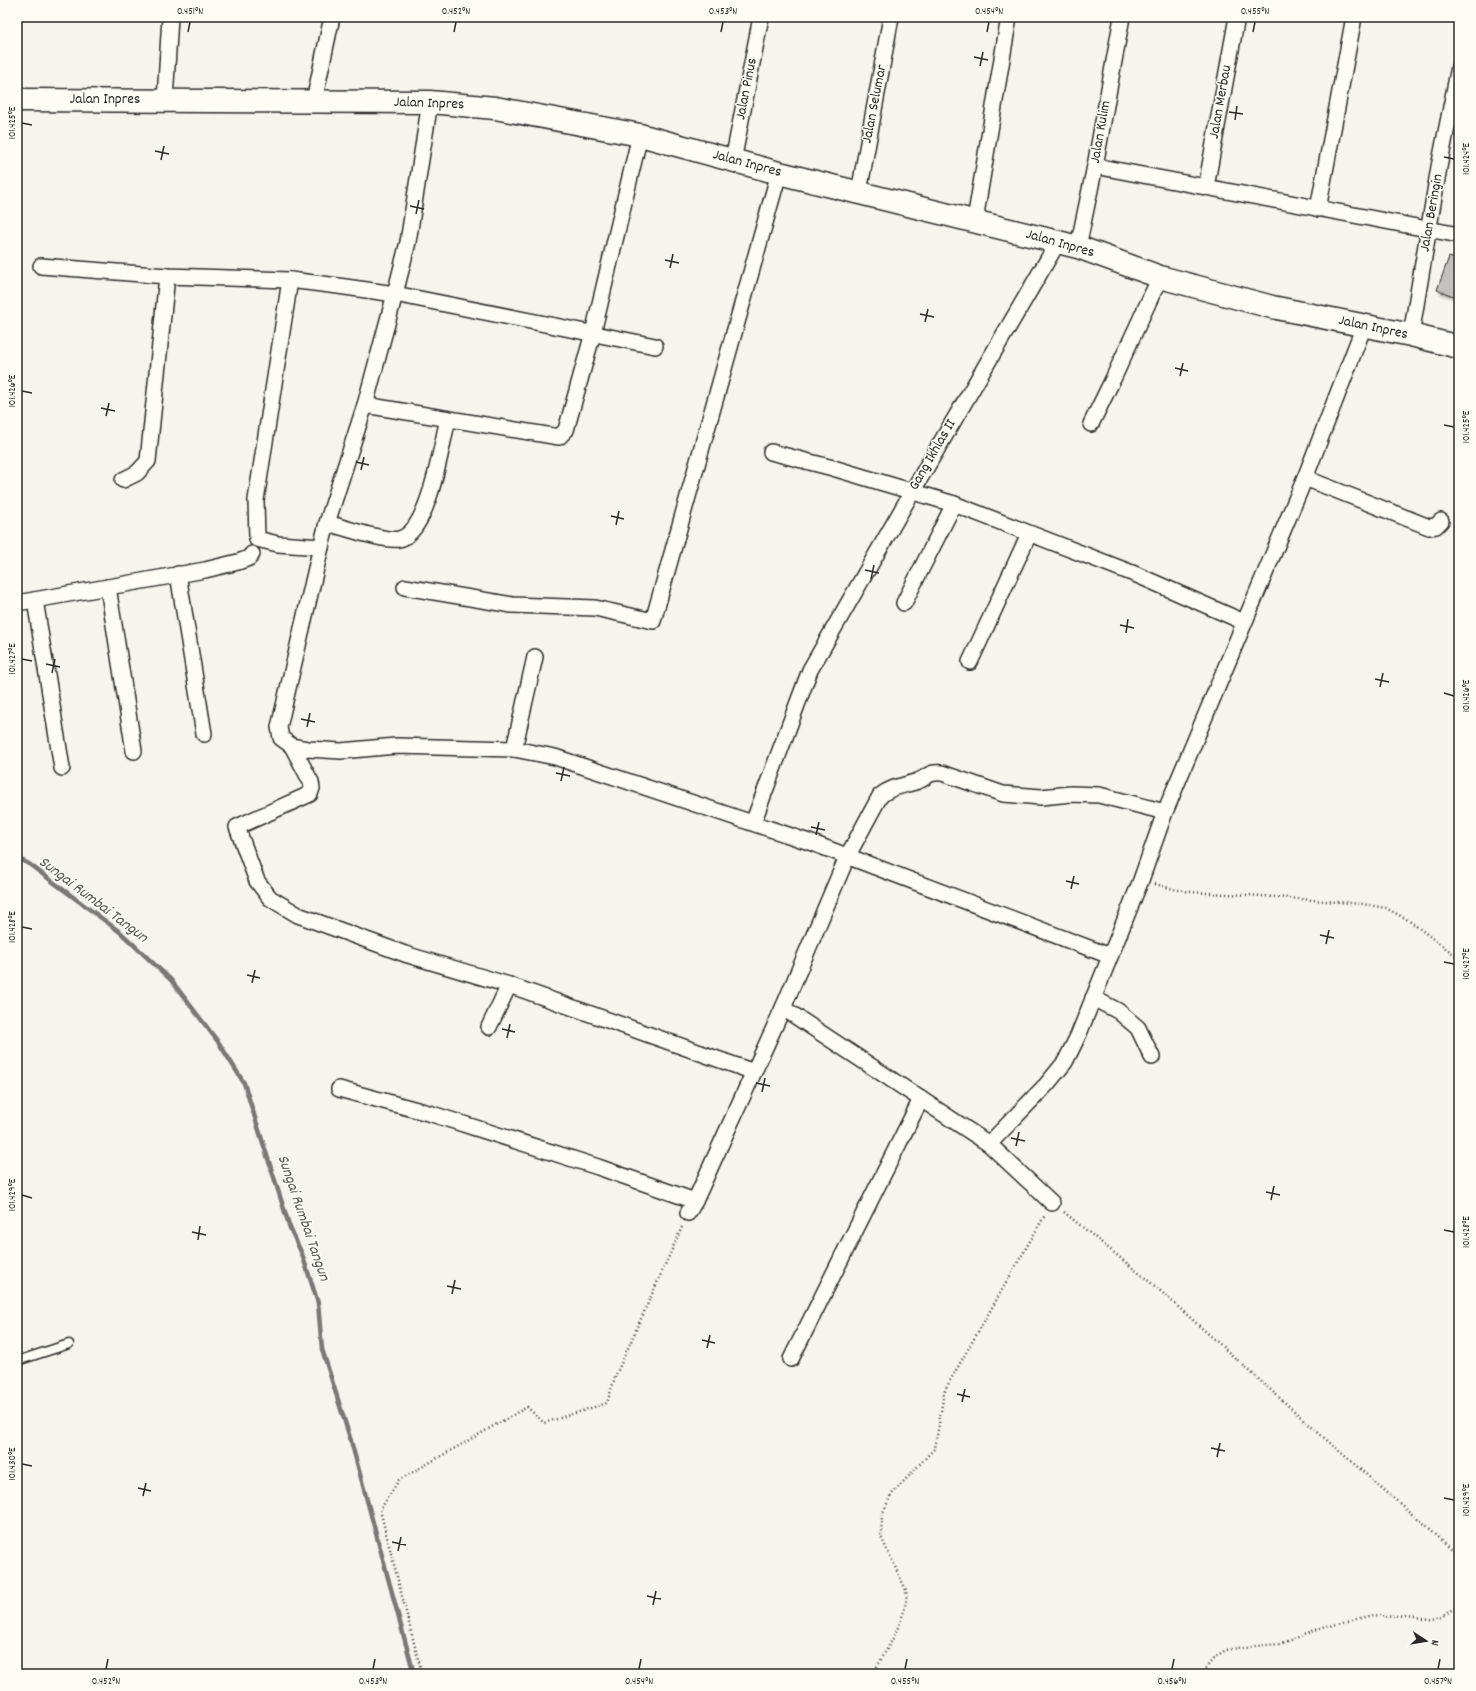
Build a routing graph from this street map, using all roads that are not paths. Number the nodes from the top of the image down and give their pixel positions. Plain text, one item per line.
1 (170, 17) edge
2 (332, 17) edge
3 (761, 17) edge
4 (892, 17) edge
5 (1009, 17) edge
6 (1122, 17) edge
7 (1237, 17) edge
8 (1354, 17) edge
9 (1459, 67) edge
10 (17, 100) edge
11 (165, 100) junction
12 (314, 101) junction
13 (430, 102) junction
14 (640, 135) junction
15 (733, 161) junction
16 (1095, 166) junction
17 (779, 173) junction
18 (1206, 187) junction
19 (859, 192) junction
20 (1318, 209) junction
21 (975, 220) junction
22 (1428, 230) junction
23 (1459, 235) edge
24 (1068, 244) junction
25 (41, 266) dead end
26 (167, 276) junction
27 (1160, 277) junction
28 (290, 280) junction
29 (395, 294) junction
30 (1364, 326) junction
31 (593, 333) junction
32 (1411, 335) junction
33 (655, 346) dead end
34 (1459, 347) edge
35 (365, 405) junction
36 (448, 419) junction
37 (1091, 424) dead end
38 (771, 452) dead end
39 (1305, 478) junction
40 (123, 480) dead end
41 (912, 492) junction
42 (954, 504) junction
43 (1441, 521) dead end
44 (327, 523) junction
45 (1029, 534) junction
46 (321, 547) junction
47 (252, 554) dead end
48 (178, 574) junction
49 (108, 587) junction
50 (405, 587) dead end
51 (35, 600) junction
52 (17, 603) edge
53 (904, 603) dead end
54 (1244, 622) junction
55 (535, 657) dead end
56 (970, 662) dead end
57 (204, 734) dead end
58 (292, 746) junction
59 (514, 749) junction
60 (134, 751) dead end
61 (62, 768) dead end
62 (1165, 812) junction
63 (753, 823) junction
64 (846, 857) junction
65 (1110, 956) junction
66 (509, 985) junction
67 (1093, 998) junction
68 (782, 1008) junction
69 (489, 1027) dead end
70 (1152, 1057) dead end
71 (754, 1072) junction
72 (339, 1089) dead end
73 (921, 1100) junction
74 (989, 1144) junction
75 (1052, 1203) road end
76 (70, 1344) dead end
77 (791, 1359) dead end
78 (17, 1361) edge

1 - 11 street
2 - 12 street
3 - 15 street, Jalan Pinus
4 - 19 street, Jalan Selumar
5 - 21 street
6 - 16 street, Jalan Kulim
7 - 18 street, Jalan Merbau
8 - 20 street
9 - 22 street, Jalan Beringin
10 - 11 main road, Jalan Inpres
11 - 12 main road, Jalan Inpres
12 - 13 main road, Jalan Inpres
13 - 14 main road, Jalan Inpres
13 - 29 street
14 - 15 main road, Jalan Inpres
14 - 31 street
15 - 17 main road, Jalan Inpres
16 - 18 street
16 - 24 street, Jalan Kulim
17 - 19 main road, Jalan Inpres
17 - 50 street
18 - 20 street
19 - 21 main road, Jalan Inpres
20 - 22 street
21 - 24 main road, Jalan Inpres
22 - 23 street
22 - 32 street, Jalan Beringin
24 - 27 main road, Jalan Inpres
24 - 41 street, Gang Ikhlas II
25 - 26 street
26 - 28 street
26 - 40 street
27 - 30 main road, Jalan Inpres
27 - 37 street
28 - 29 street
28 - 46 street
29 - 31 street
29 - 35 street
30 - 32 main road, Jalan Inpres
30 - 39 street
31 - 33 street
31 - 36 street
32 - 34 main road, Jalan Inpres
35 - 36 street
35 - 44 street
36 - 44 street
38 - 41 street
39 - 43 street
39 - 54 street
41 - 42 street
41 - 63 street, Gang Ikhlas II
42 - 45 street
42 - 53 street
44 - 46 street
45 - 54 street
45 - 56 street
46 - 58 street
47 - 48 street
48 - 49 street
48 - 57 street
49 - 51 street
49 - 60 street
51 - 52 street
51 - 61 street
54 - 62 street
55 - 59 street
58 - 59 street
58 - 66 street
59 - 63 street
62 - 64 street
62 - 65 street
63 - 64 street
64 - 65 street
64 - 68 street
65 - 67 street
66 - 69 street
66 - 71 street
67 - 70 street
67 - 74 street
68 - 71 street
68 - 73 street
71 - 72 street
73 - 74 street
73 - 77 street
74 - 75 street
76 - 78 lane

